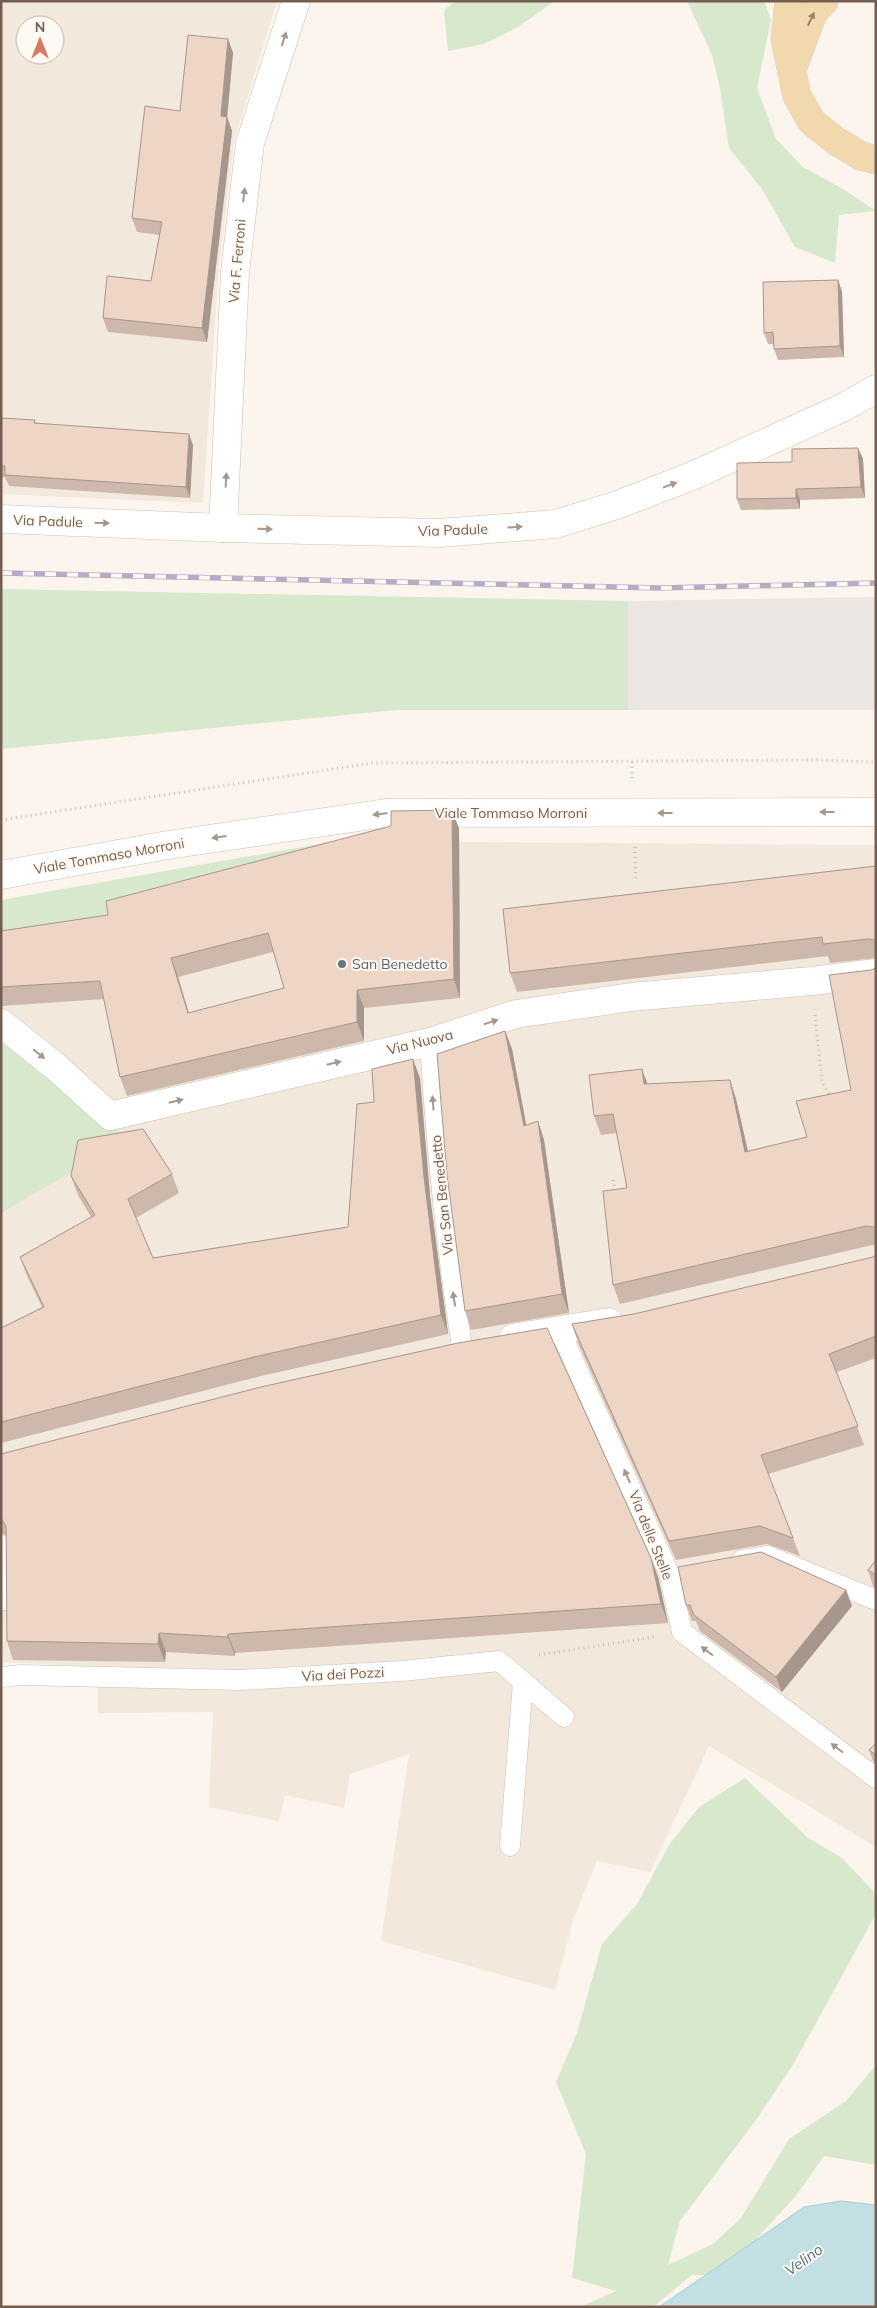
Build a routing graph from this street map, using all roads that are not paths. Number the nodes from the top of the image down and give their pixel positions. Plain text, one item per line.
1 (296, 1) edge
2 (789, 1) edge
3 (824, 1) edge
4 (791, 73) junction
5 (876, 160) edge
6 (876, 389) edge
7 (1, 519) edge
8 (223, 528) junction
9 (876, 812) edge
10 (1, 876) edge
11 (876, 973) edge
12 (1, 1023) edge
13 (430, 1042) junction
14 (637, 1317) edge
15 (560, 1330) junction
16 (462, 1347) junction
17 (434, 1353) edge
18 (1, 1545) edge
19 (724, 1564) edge
20 (1, 1600) edge
21 (876, 1600) edge
22 (1, 1677) edge
23 (523, 1682) junction
24 (564, 1718) dead end
25 (876, 1778) edge
26 (510, 1846) dead end

8 -> 1 street, Via F. Ferroni
2 - 4 main road
4 -> 3 main road
4 - 5 main road
8 -> 6 street, Via Padule
7 -> 8 street, Via Padule
9 -> 10 street, Viale Tommaso Morroni
13 -> 11 street, Via Nuova
12 -> 13 street, Via Nuova
16 -> 13 lane, Via San Benedetto
14 - 15 street
15 - 16 street
25 -> 15 lane, Via delle Stelle
16 - 17 street
18 - 20 lane
19 - 21 lane
22 - 23 lane, Via dei Pozzi
23 - 24 lane
23 - 26 lane

